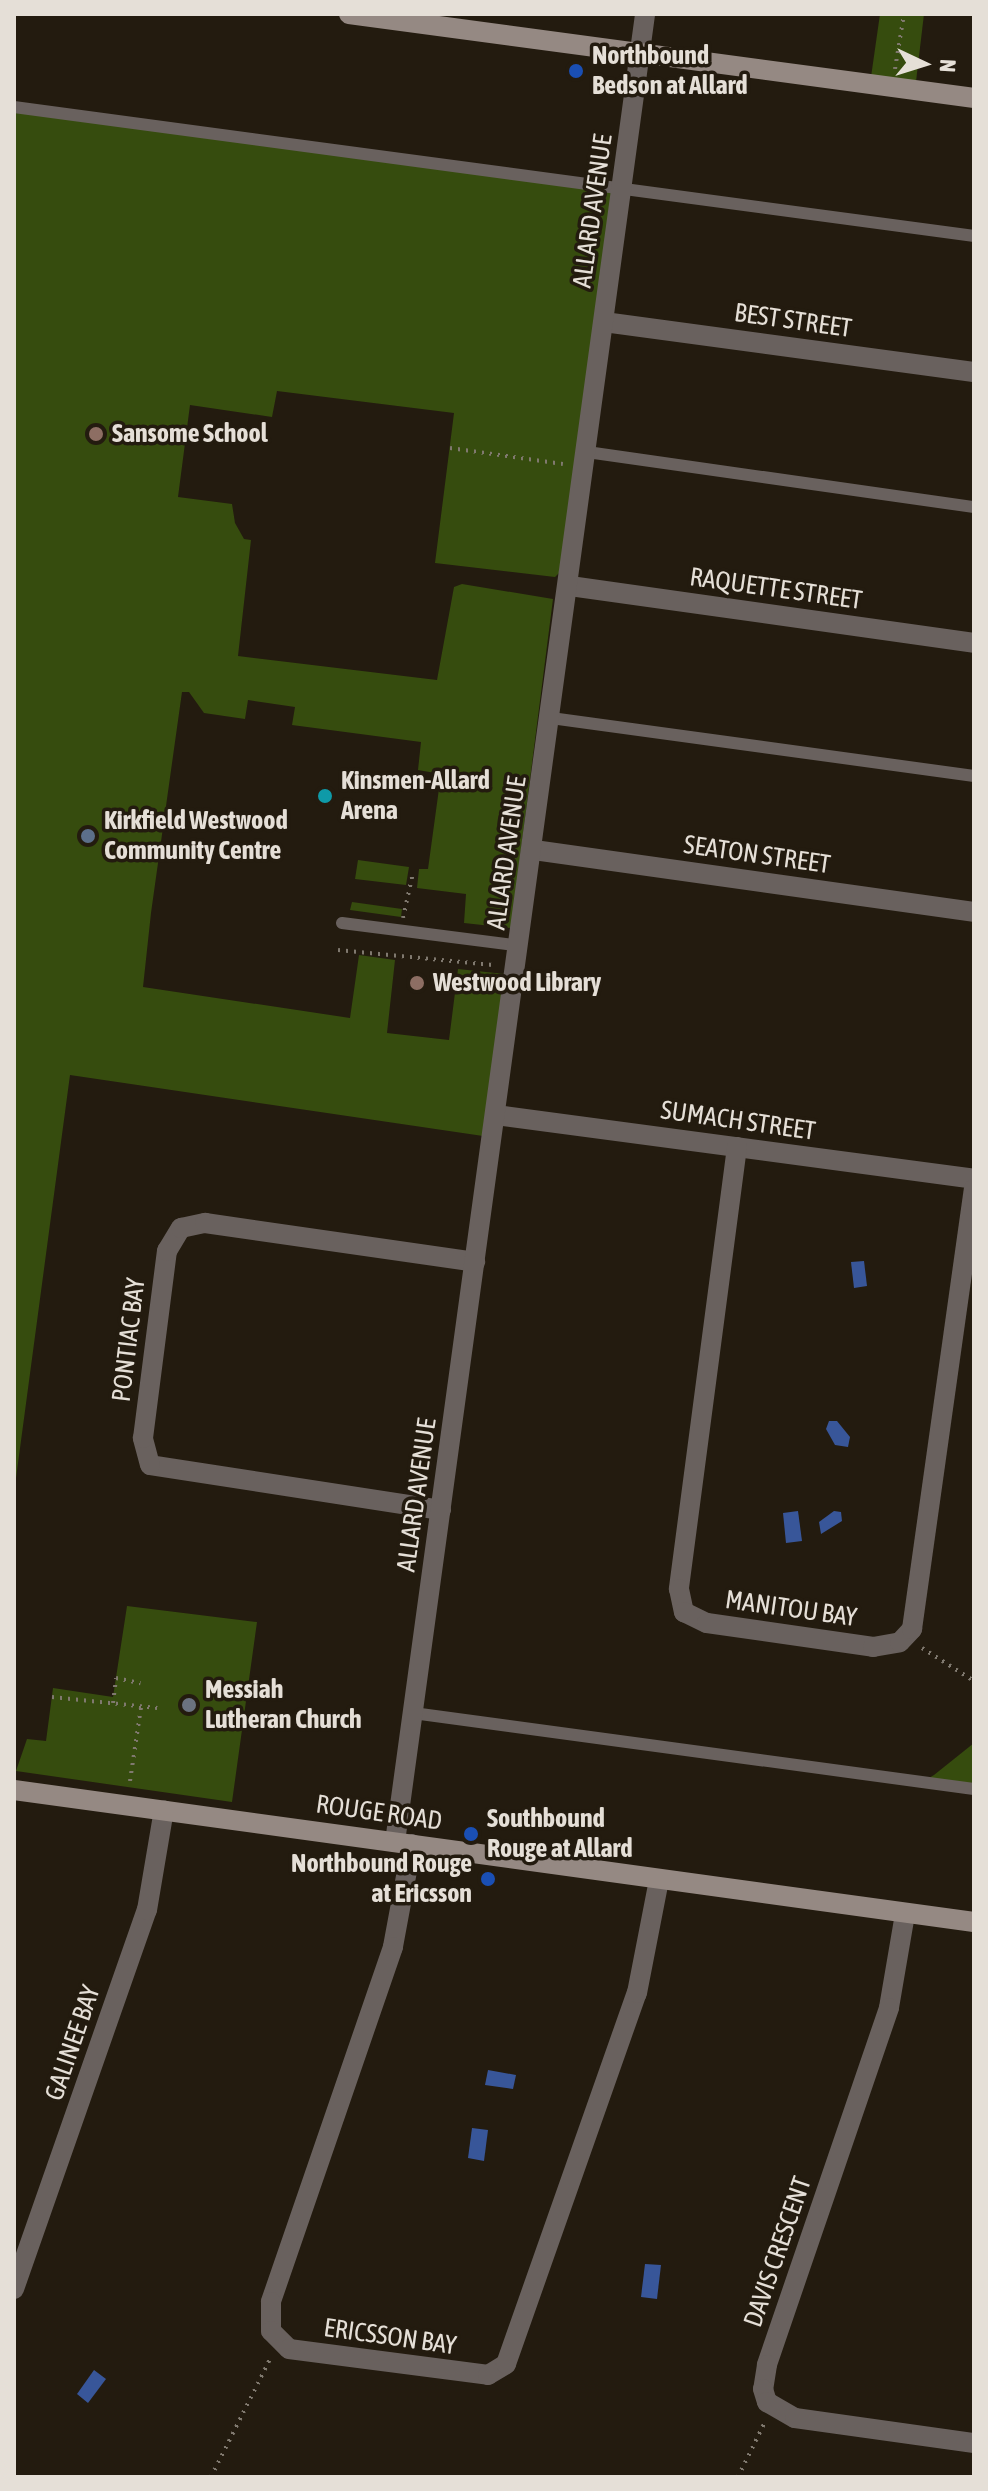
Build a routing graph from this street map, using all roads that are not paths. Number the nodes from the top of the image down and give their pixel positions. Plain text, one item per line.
1 (349, 14) edge
2 (645, 14) edge
3 (392, 17) edge
4 (641, 54) junction
5 (974, 98) edge
6 (14, 107) edge
7 (622, 188) junction
8 (974, 236) edge
9 (604, 322) junction
10 (974, 372) edge
11 (587, 452) junction
12 (974, 507) edge
13 (570, 586) junction
14 (974, 643) edge
15 (551, 718) junction
16 (974, 776) edge
17 (534, 850) junction
18 (974, 912) edge
19 (342, 923) dead end
20 (521, 946) junction
21 (496, 1115) junction
22 (737, 1147) junction
23 (974, 1179) edge
24 (974, 1189) edge
25 (475, 1262) junction
26 (441, 1510) junction
27 (413, 1713) junction
28 (974, 1789) edge
29 (14, 1790) edge
30 (164, 1810) junction
31 (403, 1843) junction
32 (659, 1880) junction
33 (905, 1914) junction
34 (974, 1922) edge
35 (14, 2289) edge
36 (974, 2443) edge

1 - 3 street
2 - 4 street, ALLARD AVENUE
3 - 4 street
4 - 5 street
4 - 7 street, ALLARD AVENUE
6 - 7 lane
7 - 8 lane
7 - 9 street, ALLARD AVENUE
9 - 10 street, BEST STREET
9 - 11 street, ALLARD AVENUE
11 - 12 lane
11 - 13 street, ALLARD AVENUE
13 - 14 street, RAQUETTE STREET
13 - 15 street, ALLARD AVENUE
15 - 16 lane
15 - 17 street, ALLARD AVENUE
17 - 18 street, SEATON STREET
17 - 20 street, ALLARD AVENUE
19 - 20 lane
20 - 21 street, ALLARD AVENUE
21 - 22 street, SUMACH STREET
21 - 25 street, ALLARD AVENUE
22 - 23 street, SUMACH STREET
22 - 24 street, MANITOU BAY
25 - 26 street, ALLARD AVENUE
25 - 26 street, PONTIAC BAY
26 - 27 street, ALLARD AVENUE
27 - 28 lane
27 - 31 street, ALLARD AVENUE
29 - 30 street, ROUGE ROAD
30 - 31 street, ROUGE ROAD
30 - 35 street, GALINEE BAY
31 - 32 street, ROUGE ROAD
31 - 32 street, ERICSSON BAY
32 - 33 street, ROUGE ROAD
33 - 34 street, ROUGE ROAD
33 - 36 street, DAVIS CRESCENT

